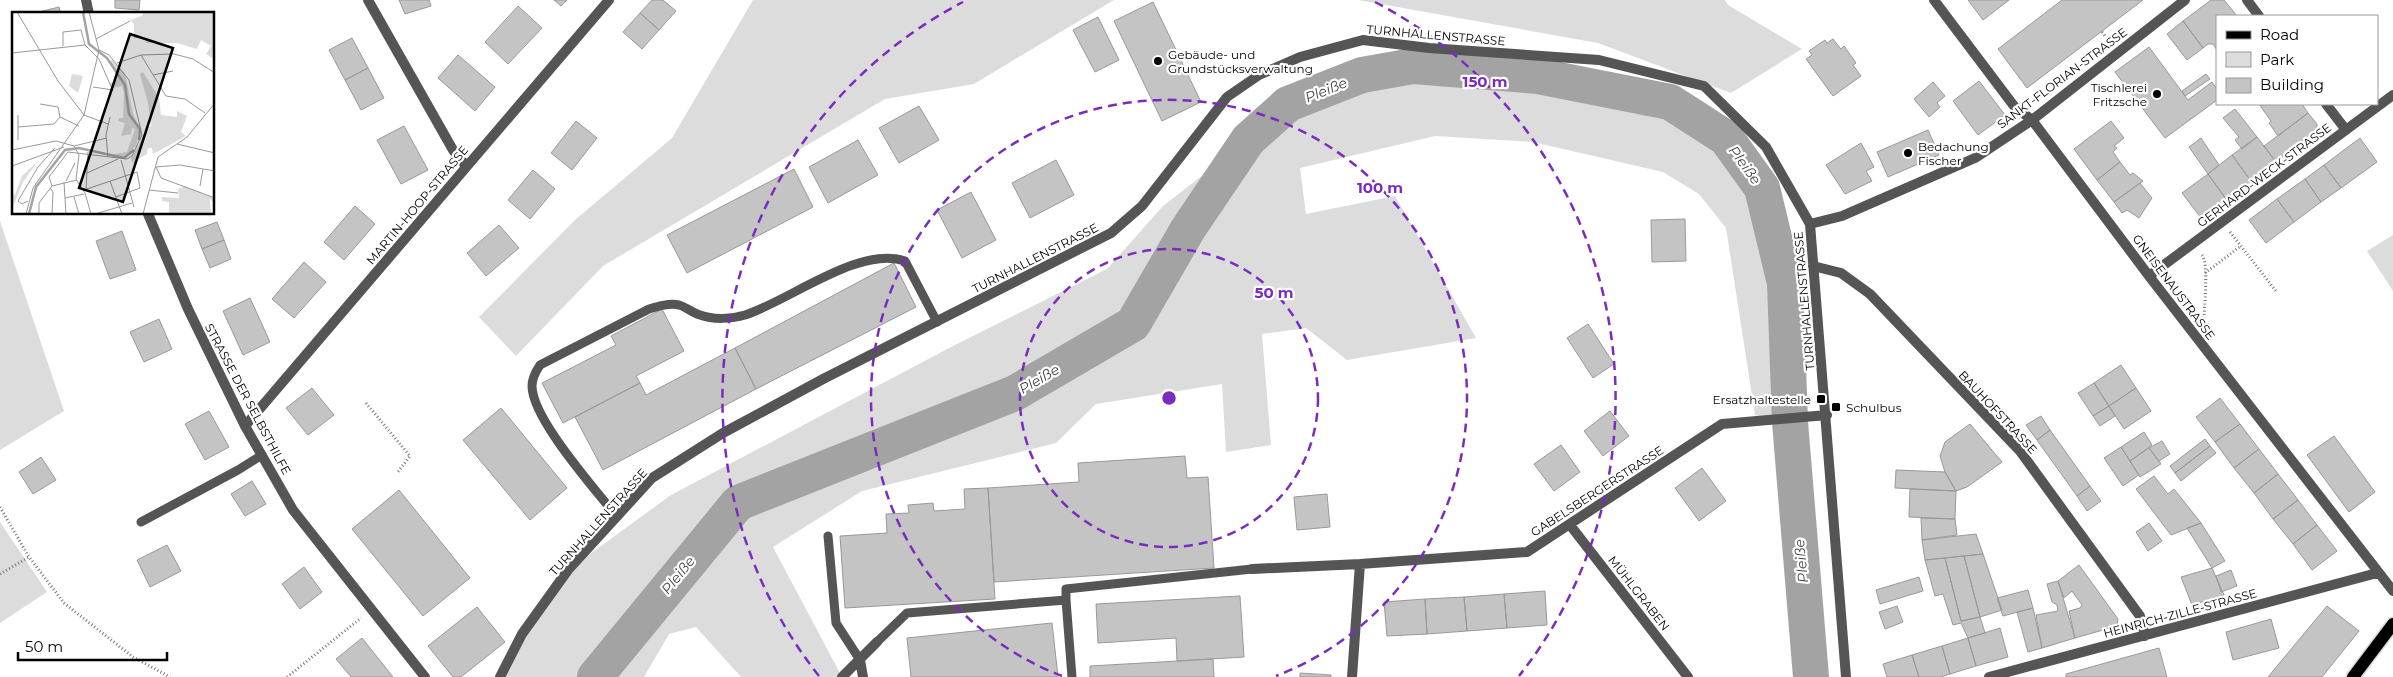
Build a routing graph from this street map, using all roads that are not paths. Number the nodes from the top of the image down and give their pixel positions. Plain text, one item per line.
1 (368, 0) edge
2 (609, 0) edge
3 (1934, 0) edge
4 (2185, 0) edge
5 (2247, 0) edge
6 (2258, 15) edge
7 (2393, 95) edge
8 (2327, 105) edge
9 (2032, 120) junction
10 (2346, 130) junction
11 (466, 166) junction
12 (148, 215) edge
13 (1810, 224) junction
14 (1813, 266) junction
15 (2149, 276) junction
16 (937, 322) junction
17 (1826, 415) junction
18 (245, 426) junction
19 (262, 455) junction
20 (617, 517) junction
21 (141, 522) dead end
22 (1570, 525) junction
23 (828, 536) dead end
24 (1360, 564) junction
25 (1252, 570) joint
26 (2377, 573) junction
27 (2393, 591) edge
28 (1066, 600) junction
29 (2393, 624) edge
30 (2144, 636) junction
31 (877, 642) joint
32 (860, 660) junction
33 (425, 677) edge
34 (500, 677) edge
35 (842, 677) edge
36 (863, 677) edge
37 (1072, 677) edge
38 (1352, 677) edge
39 (1688, 677) edge
40 (1846, 677) edge
41 (1989, 677) edge
42 (2353, 677) edge

1 - 11 street
2 - 11 street, MARTIN-HOOP-STRASSE
3 - 9 street, GNEISENAUSTRASSE
4 - 9 street, SANKT-FLORIAN-STRASSE
5 - 6 street
7 - 10 street, GERHARD-WECK-STRASSE
8 - 10 street
9 - 13 street, SANKT-FLORIAN-STRASSE
9 - 15 street, GNEISENAUSTRASSE
10 - 15 street, GERHARD-WECK-STRASSE
11 - 18 street, MARTIN-HOOP-STRASSE
12 - 18 street, STRASSE DER SELBSTHILFE
13 - 14 street, TURNHALLENSTRASSE
13 - 16 street, TURNHALLENSTRASSE
14 - 17 street, TURNHALLENSTRASSE
14 - 30 street, BAUHOFSTRASSE
15 - 26 street, GNEISENAUSTRASSE
16 - 20 street, TURNHALLENSTRASSE
16 - 20 lane
17 - 22 street, GABELSBERGERSTRASSE
17 - 40 street, TURNHALLENSTRASSE
18 - 19 street, STRASSE DER SELBSTHILFE
19 - 21 lane
19 - 33 street, STRASSE DER SELBSTHILFE
20 - 34 street, TURNHALLENSTRASSE
22 - 24 street, GABELSBERGERSTRASSE
22 - 39 street, MÜHLGRABEN
23 - 32 lane
24 - 25 street, GABELSBERGERSTRASSE
24 - 38 street
25 - 28 lane
26 - 27 street, GNEISENAUSTRASSE
26 - 30 street, HEINRICH-ZILLE-STRASSE
28 - 31 lane
28 - 37 lane
29 - 42 main road
30 - 41 street, HEINRICH-ZILLE-STRASSE
31 - 32 street
32 - 35 street
32 - 36 street

